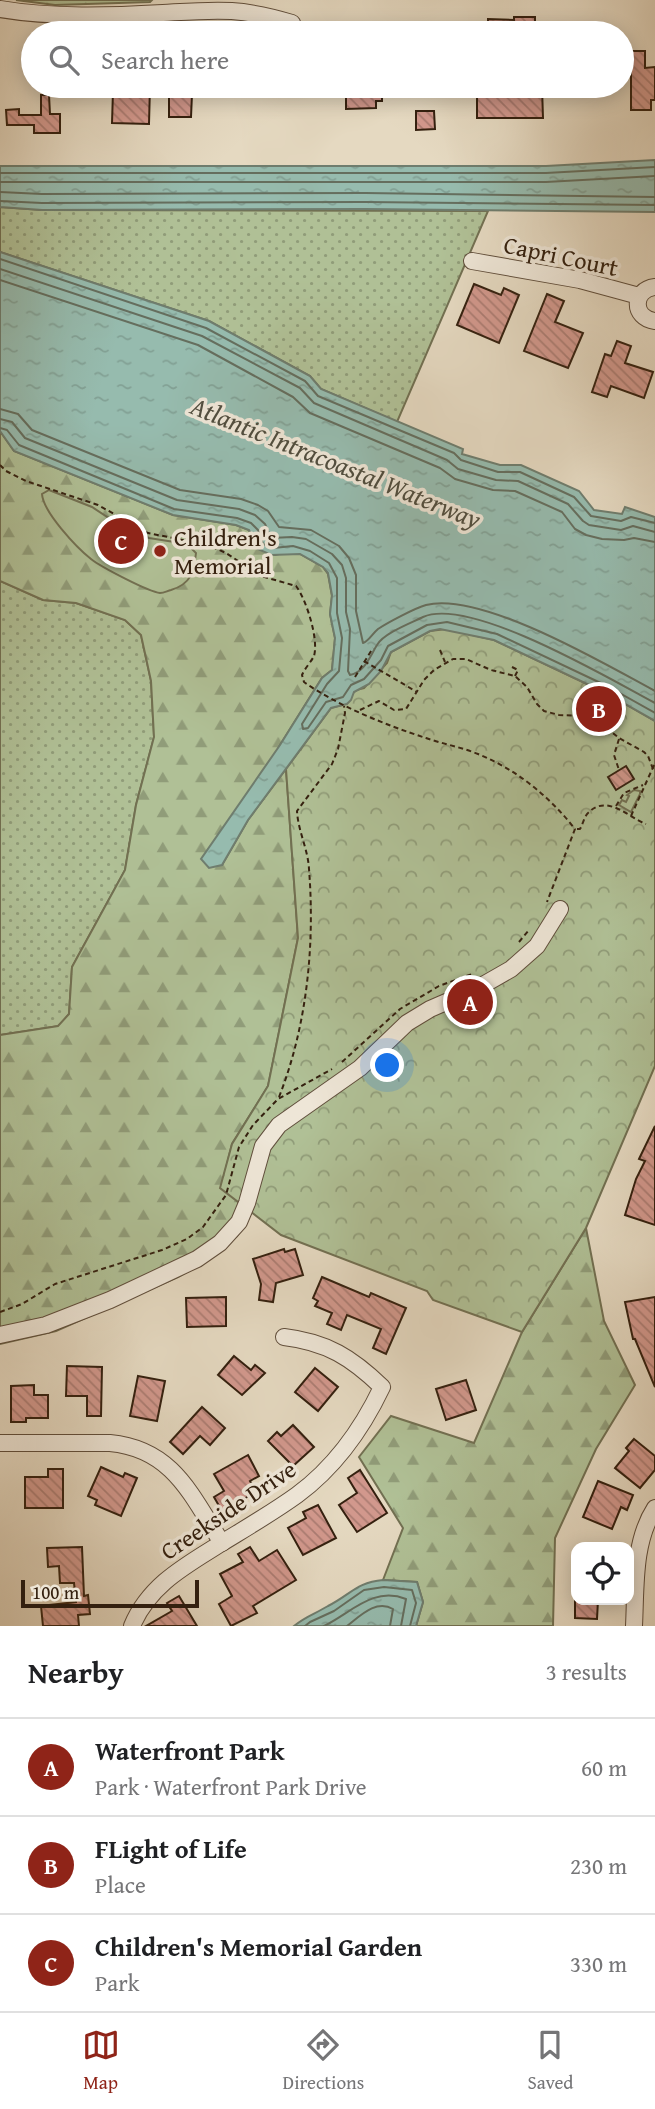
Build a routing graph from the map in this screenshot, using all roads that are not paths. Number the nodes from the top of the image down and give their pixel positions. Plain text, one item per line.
1 (0, 9) edge
2 (285, 21) edge
3 (472, 261) dead end
4 (655, 287) edge
5 (639, 296) junction
6 (655, 321) edge
7 (552, 909) road end
8 (0, 1335) edge
9 (284, 1337) dead end
10 (0, 1443) edge
11 (655, 1508) edge
12 (222, 1543) junction
13 (132, 1626) edge
14 (634, 1626) edge

1 - 2 street
3 - 5 street, Capri Court
4 - 5 street, Capri Court
5 - 6 street, Capri Court
7 - 8 street
9 - 12 street, Creekside Drive
10 - 12 street
11 - 14 street
12 - 13 street, Creekside Drive

